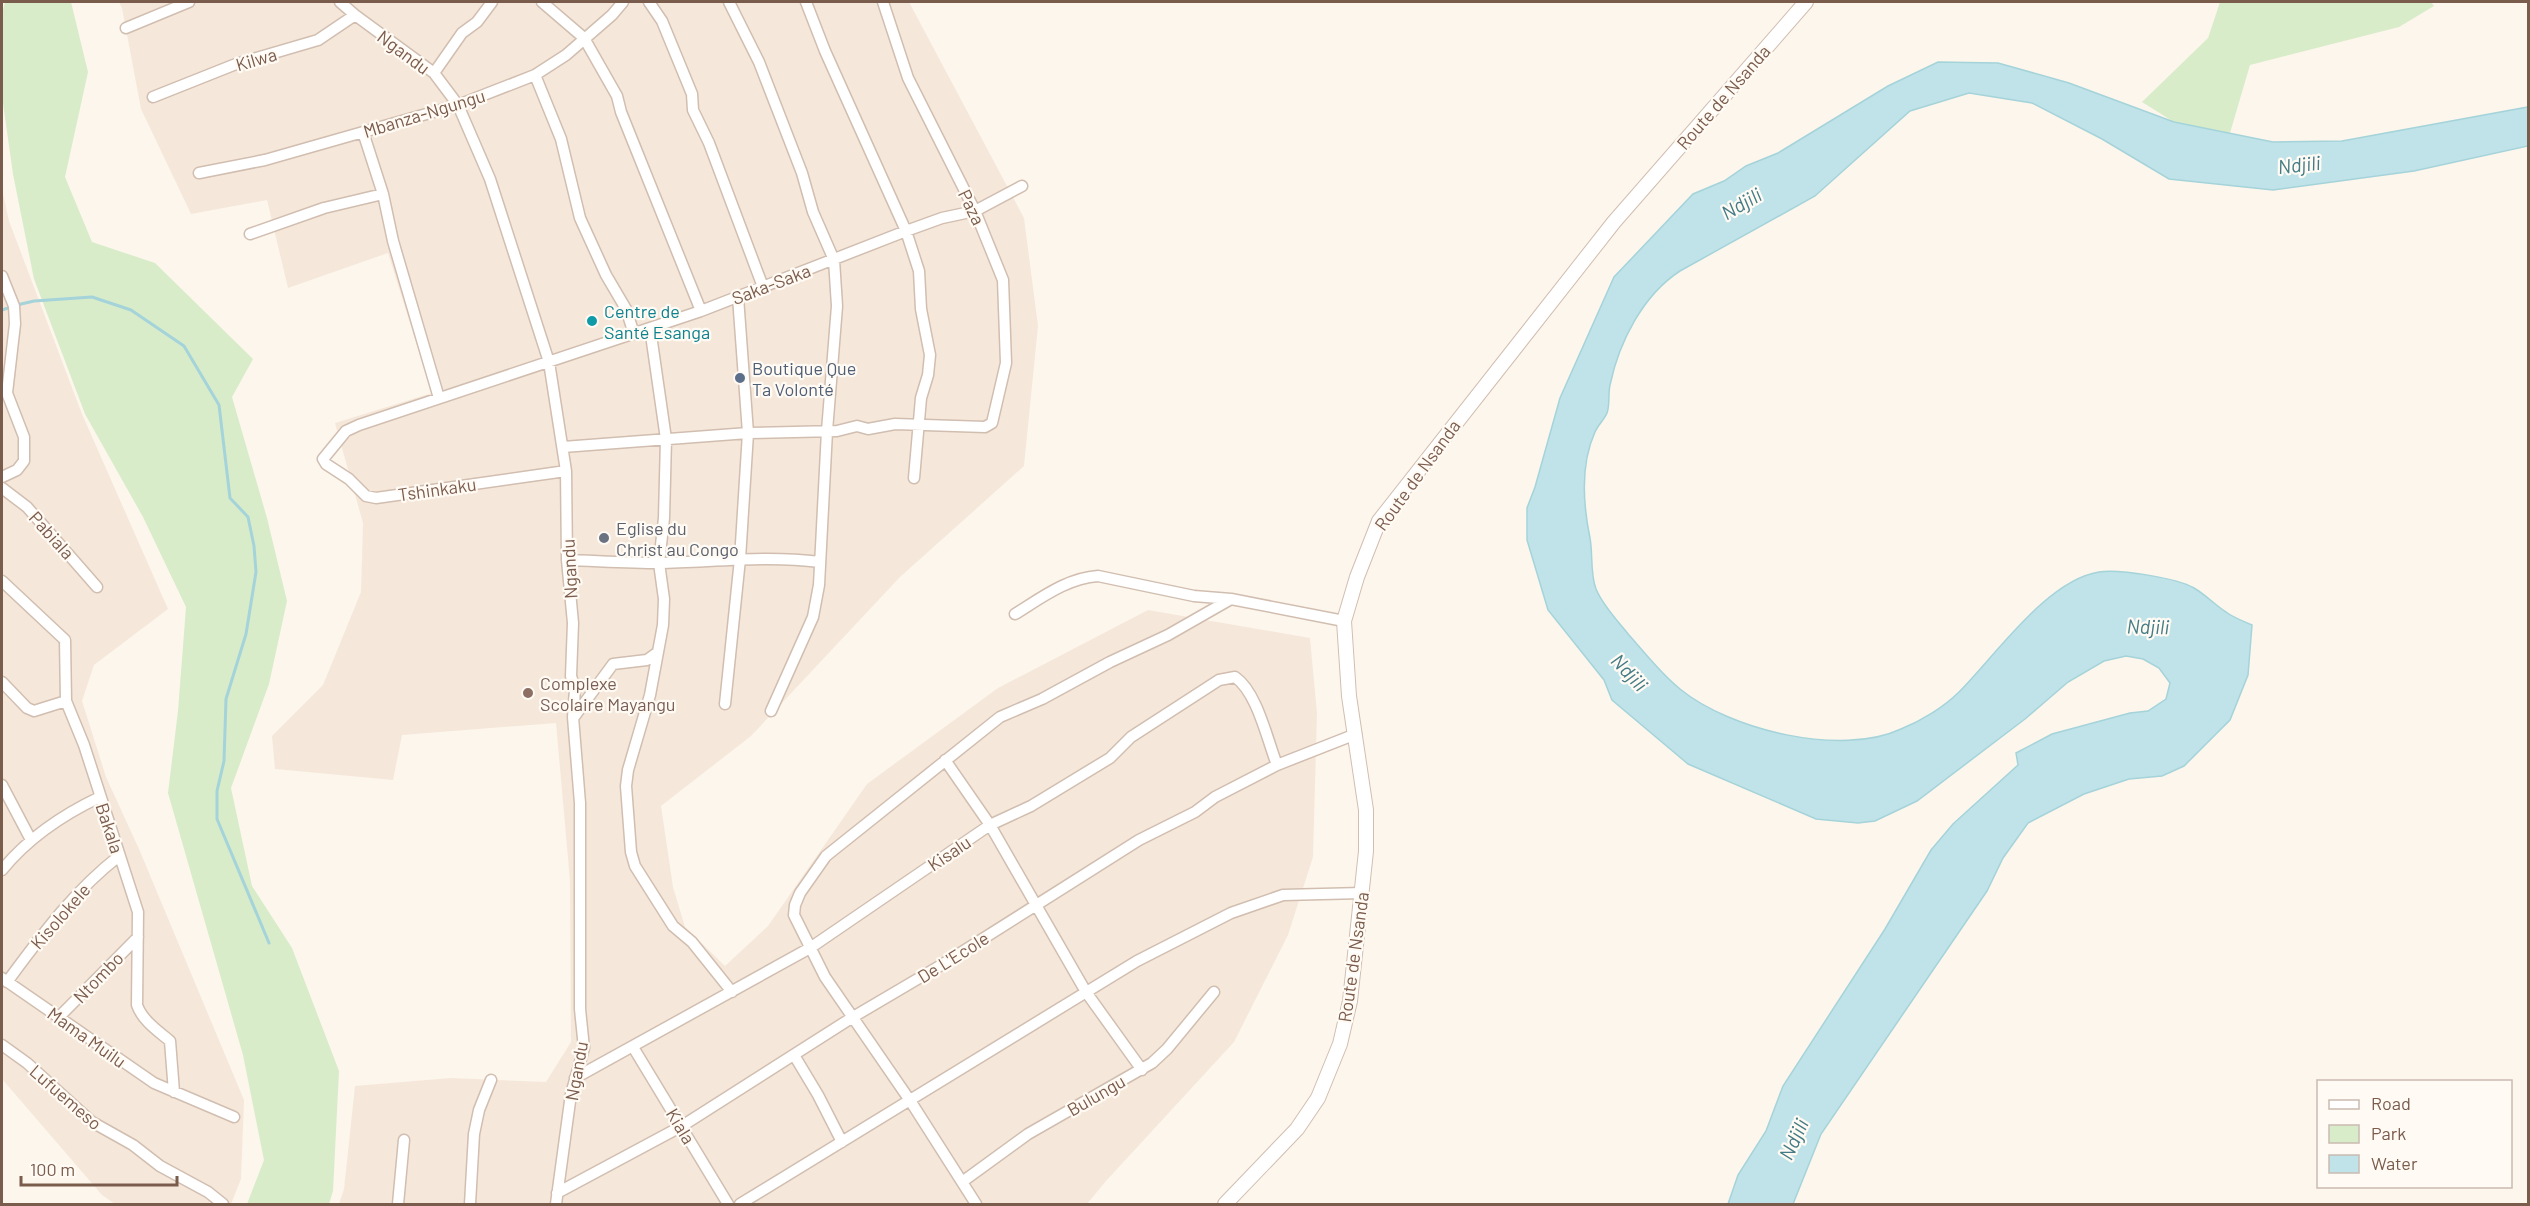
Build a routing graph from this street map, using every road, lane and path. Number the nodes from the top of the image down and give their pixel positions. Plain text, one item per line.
1 (189, 2) edge
2 (492, 2) edge
3 (542, 2) edge
4 (623, 2) edge
5 (649, 2) edge
6 (729, 2) edge
7 (807, 2) edge
8 (883, 2) edge
9 (1806, 2) edge
10 (345, 3) edge
11 (355, 15) junction
12 (126, 28) dead end
13 (584, 38) junction
14 (434, 74) junction
15 (535, 75) junction
16 (153, 97) dead end
17 (458, 105) junction
18 (363, 132) junction
19 (200, 173) dead end
20 (1022, 186) dead end
21 (383, 194) junction
22 (975, 211) junction
23 (906, 231) junction
24 (250, 234) dead end
25 (834, 260) junction
26 (2, 276) edge
27 (763, 287) junction
28 (738, 297) junction
29 (701, 311) junction
30 (650, 328) junction
31 (634, 334) junction
32 (549, 362) junction
33 (439, 398) junction
34 (920, 425) junction
35 (827, 431) junction
36 (748, 433) junction
37 (666, 439) junction
38 (563, 447) junction
39 (323, 459) joint
40 (566, 471) junction
41 (2, 477) edge
42 (914, 478) dead end
43 (2, 488) edge
44 (740, 559) junction
45 (567, 560) junction
46 (820, 562) junction
47 (659, 563) junction
48 (2, 581) edge
49 (97, 587) dead end
50 (1231, 599) junction
51 (1015, 614) dead end
52 (1344, 621) junction
53 (658, 652) junction
54 (2, 682) edge
55 (66, 701) junction
56 (725, 704) dead end
57 (771, 711) dead end
58 (573, 717) junction
59 (1356, 734) junction
60 (945, 760) junction
61 (1277, 765) junction
62 (2, 785) edge
63 (100, 797) junction
64 (990, 825) junction
65 (31, 840) junction
66 (119, 856) junction
67 (3, 864) edge
68 (1362, 893) junction
69 (1035, 905) junction
70 (138, 937) junction
71 (810, 948) junction
72 (4, 980) edge
73 (732, 992) junction
74 (1086, 992) junction
75 (1214, 992) dead end
76 (59, 1017) junction
77 (853, 1017) junction
78 (2, 1046) edge
79 (633, 1047) junction
80 (794, 1055) junction
81 (1142, 1071) junction
82 (575, 1078) junction
83 (491, 1080) dead end
84 (174, 1092) junction
85 (911, 1102) junction
86 (234, 1117) dead end
87 (682, 1126) junction
88 (404, 1140) dead end
89 (842, 1142) junction
90 (962, 1182) junction
91 (556, 1199) edge
92 (223, 1204) edge
93 (398, 1204) edge
94 (470, 1204) edge
95 (728, 1204) edge
96 (740, 1204) edge
97 (976, 1204) edge
98 (1225, 1204) edge

1 - 12 street
2 - 14 street
3 - 13 street
4 - 13 street, Mbanza-Ngungu
5 - 27 street
6 - 25 street
7 - 23 street
8 - 22 street, Paza
9 - 52 street, Route de Nsanda
10 - 11 street, Ngandu
11 - 14 street, Ngandu
11 - 16 street, Kilwa
13 - 15 street, Mbanza-Ngungu
13 - 29 street
14 - 17 street, Ngandu
15 - 17 street, Mbanza-Ngungu
15 - 31 street
17 - 18 street, Mbanza-Ngungu
17 - 32 street, Ngandu
18 - 19 street, Mbanza-Ngungu
18 - 21 street
20 - 22 street, Saka-Saka
21 - 24 street
21 - 33 street
22 - 23 street, Saka-Saka
22 - 34 street, Paza
23 - 25 street, Saka-Saka
23 - 34 street
25 - 27 street, Saka-Saka
25 - 35 street
26 - 41 street
27 - 28 street, Saka-Saka
28 - 29 street, Saka-Saka
28 - 36 street
29 - 30 street, Saka-Saka
30 - 31 street, Saka-Saka
30 - 37 street
31 - 32 street, Saka-Saka
32 - 33 street, Saka-Saka
32 - 38 street, Ngandu
33 - 39 street, Saka-Saka
34 - 35 street
34 - 42 street
35 - 36 street
35 - 46 street
36 - 37 street
36 - 44 street
37 - 38 street
37 - 47 street
38 - 40 street, Ngandu
39 - 40 street, Tshinkaku
40 - 45 street, Ngandu
43 - 49 street, Pabiala
44 - 46 street
44 - 47 street
44 - 56 street
45 - 47 street
45 - 58 street, Ngandu
46 - 57 street
47 - 53 street
48 - 55 street, Bakala
50 - 51 street
50 - 52 street
50 - 60 street
52 - 59 street, Route de Nsanda
53 - 58 street
53 - 73 street
54 - 55 street
55 - 63 street, Bakala
58 - 82 street, Ngandu
59 - 61 street, De L'Ecole
59 - 68 street, Route de Nsanda
60 - 64 street
60 - 71 street
61 - 64 street, Kisalu
61 - 69 street, De L'Ecole
62 - 65 street
63 - 65 street
63 - 66 street, Bakala
64 - 69 street
64 - 71 street, Kisalu
65 - 67 street
66 - 70 street, Bakala
66 - 72 street, Kisolokele
68 - 74 street
68 - 98 street, Route de Nsanda
69 - 74 street
69 - 77 street, De L'Ecole
70 - 76 street, Ntombo
70 - 84 street, Bakala
71 - 73 street, Kisalu
71 - 77 street
72 - 76 street, Mama Muilu
73 - 79 street, Kisalu
74 - 81 street
74 - 85 street
75 - 81 street, Bulungu
76 - 84 street, Mama Muilu
77 - 80 street, De L'Ecole
77 - 85 street
78 - 92 street, Lufuemeso
79 - 82 street, Kisalu
79 - 87 street, Kiala
80 - 87 street, De L'Ecole
80 - 89 street
81 - 90 street, Bulungu
82 - 91 street, Ngandu
83 - 94 street
84 - 86 street, Mama Muilu
85 - 89 street
85 - 90 street
87 - 91 street, De L'Ecole
87 - 95 street, Kiala
88 - 93 street
89 - 96 street
90 - 97 street

